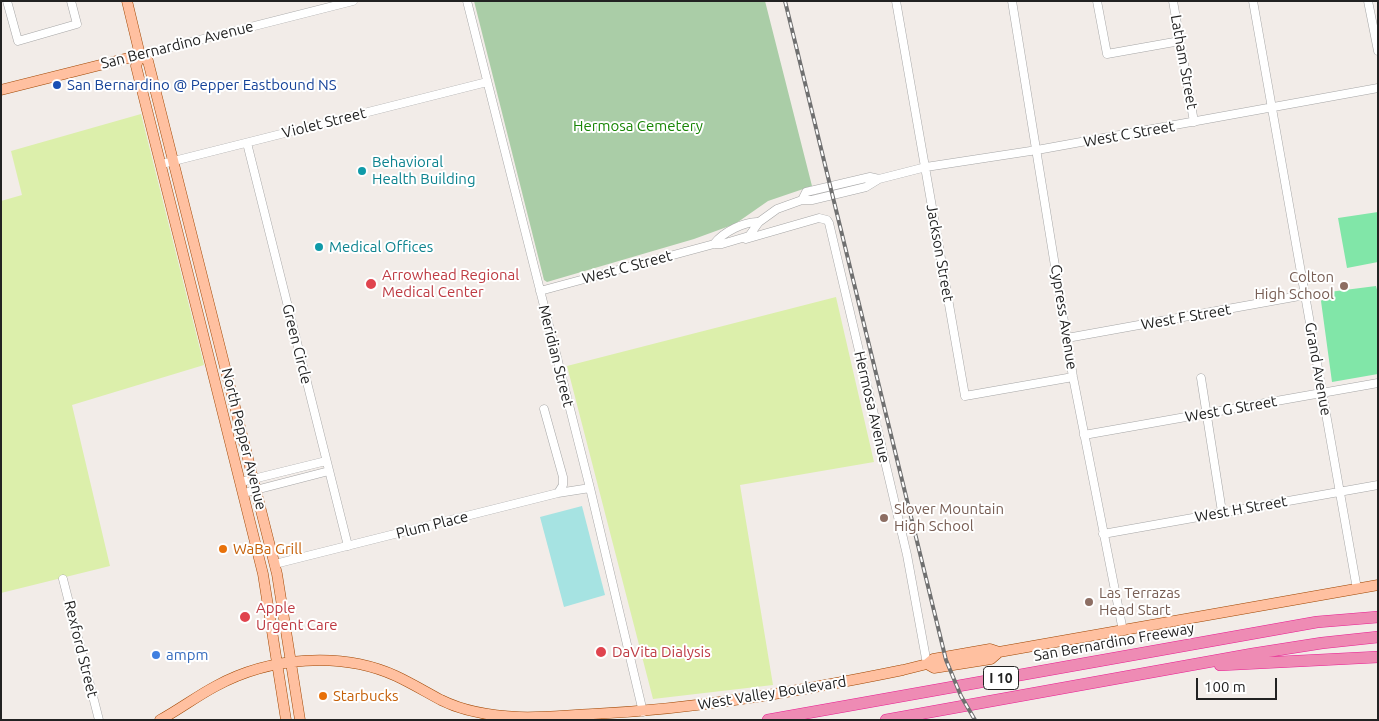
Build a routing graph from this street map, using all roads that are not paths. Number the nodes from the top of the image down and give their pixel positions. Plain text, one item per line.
1 (6, 1) edge
2 (71, 1) edge
3 (127, 1) edge
4 (353, 1) edge
5 (467, 1) edge
6 (896, 1) edge
7 (1012, 1) edge
8 (1097, 1) edge
9 (1173, 1) edge
10 (1253, 1) edge
11 (1368, 1) edge
12 (1180, 41) junction
13 (1378, 51) edge
14 (140, 55) junction
15 (487, 82) junction
16 (1378, 88) edge
17 (1, 90) edge
18 (1271, 108) junction
19 (1194, 122) junction
20 (247, 142) junction
21 (1037, 150) junction
22 (174, 161) junction
23 (162, 164) junction
24 (926, 168) junction
25 (762, 220) junction
26 (777, 231) junction
27 (742, 239) junction
28 (714, 244) junction
29 (540, 291) junction
30 (1305, 295) junction
31 (1067, 338) junction
32 (1074, 377) junction
33 (1201, 378) dead end
34 (1378, 383) edge
35 (1322, 393) junction
36 (544, 409) dead end
37 (1208, 414) junction
38 (1084, 435) junction
39 (326, 461) junction
40 (329, 471) junction
41 (254, 479) junction
42 (241, 482) junction
43 (1378, 485) edge
44 (590, 488) junction
45 (256, 490) junction
46 (1338, 492) junction
47 (244, 493) junction
48 (558, 493) junction
49 (1222, 512) junction
50 (249, 514) junction
51 (267, 534) junction
52 (1104, 534) junction
53 (348, 546) junction
54 (275, 564) junction
55 (63, 579) dead end
56 (1378, 586) edge
57 (1357, 590) junction
58 (1378, 617) edge
59 (1123, 632) junction
60 (1378, 637) edge
61 (1378, 657) edge
62 (291, 663) junction
63 (927, 664) junction
64 (1201, 664) junction
65 (277, 665) junction
66 (643, 712) junction
67 (99, 720) edge
68 (160, 720) edge
69 (286, 720) edge
70 (300, 720) edge
71 (768, 720) edge
72 (886, 720) edge

1 - 2 street
3 - 14 main road
4 - 14 street, San Bernardino Avenue
5 - 15 street, Meridian Street
6 - 24 street, Jackson Street
7 - 21 street, Cypress Avenue
8 - 12 street
9 - 12 street, Latham Street
10 - 18 street, Grand Avenue
11 - 13 street
12 - 19 street, Latham Street
14 - 17 main road, San Bernardino Avenue
14 - 22 main road, North Pepper Avenue
14 - 23 main road, North Pepper Avenue
15 - 20 street, Violet Street
15 - 29 street, Meridian Street
16 - 18 street, West C Street
18 - 19 street, West C Street
18 - 30 street, Grand Avenue
19 - 21 street, West C Street
20 - 22 street, Violet Street
20 - 39 street, Green Circle
21 - 24 street, West C Street
21 - 31 street, Cypress Avenue
22 - 23 street, Violet Street
22 - 41 main road, North Pepper Avenue
23 - 42 main road, North Pepper Avenue
24 - 25 street, West C Street
24 - 32 street, Jackson Street
25 - 26 street
25 - 27 street, West C Street
25 - 28 street, West C Street
26 - 27 street
26 - 63 street, Hermosa Avenue
27 - 28 street, West C Street
28 - 29 street, West C Street
29 - 44 street, Meridian Street
30 - 31 street, West F Street
30 - 35 street, Grand Avenue
31 - 32 street, Cypress Avenue
32 - 38 street, Cypress Avenue
33 - 37 street
34 - 35 street, West G Street
35 - 37 street, West G Street
35 - 46 street, Grand Avenue
36 - 48 street
37 - 38 street, West G Street
37 - 49 street
38 - 52 street, Cypress Avenue
39 - 40 street, Green Circle
39 - 41 street
40 - 45 street
40 - 53 street, Green Circle
41 - 42 street
41 - 45 main road, North Pepper Avenue
42 - 47 main road, North Pepper Avenue
43 - 46 street, West H Street
44 - 48 street, Plum Place
44 - 66 street, Meridian Street
45 - 47 street
45 - 51 main road, North Pepper Avenue
46 - 49 street, West H Street
46 - 57 street, Grand Avenue
47 - 50 main road, North Pepper Avenue
48 - 53 street, Plum Place
49 - 52 street, West H Street
50 - 51 main road
50 - 65 main road, North Pepper Avenue
51 - 54 main road, North Pepper Avenue
52 - 59 street, Cypress Avenue
53 - 54 street, Plum Place
54 - 62 main road, North Pepper Avenue
55 - 67 street, Rexford Street
56 - 57 main road, West Valley Boulevard
57 - 59 main road, West Valley Boulevard
58 - 71 highway, San Bernardino Freeway / I 10
59 - 63 main road, West Valley Boulevard
60 - 64 highway, I 10
61 - 64 highway
62 - 65 main road, West Valley Boulevard
62 - 66 main road, West Valley Boulevard
62 - 70 main road, North Pepper Avenue
63 - 66 main road, West Valley Boulevard
64 - 72 highway, I 10
65 - 68 main road, West Valley Boulevard
65 - 69 main road, North Pepper Avenue

